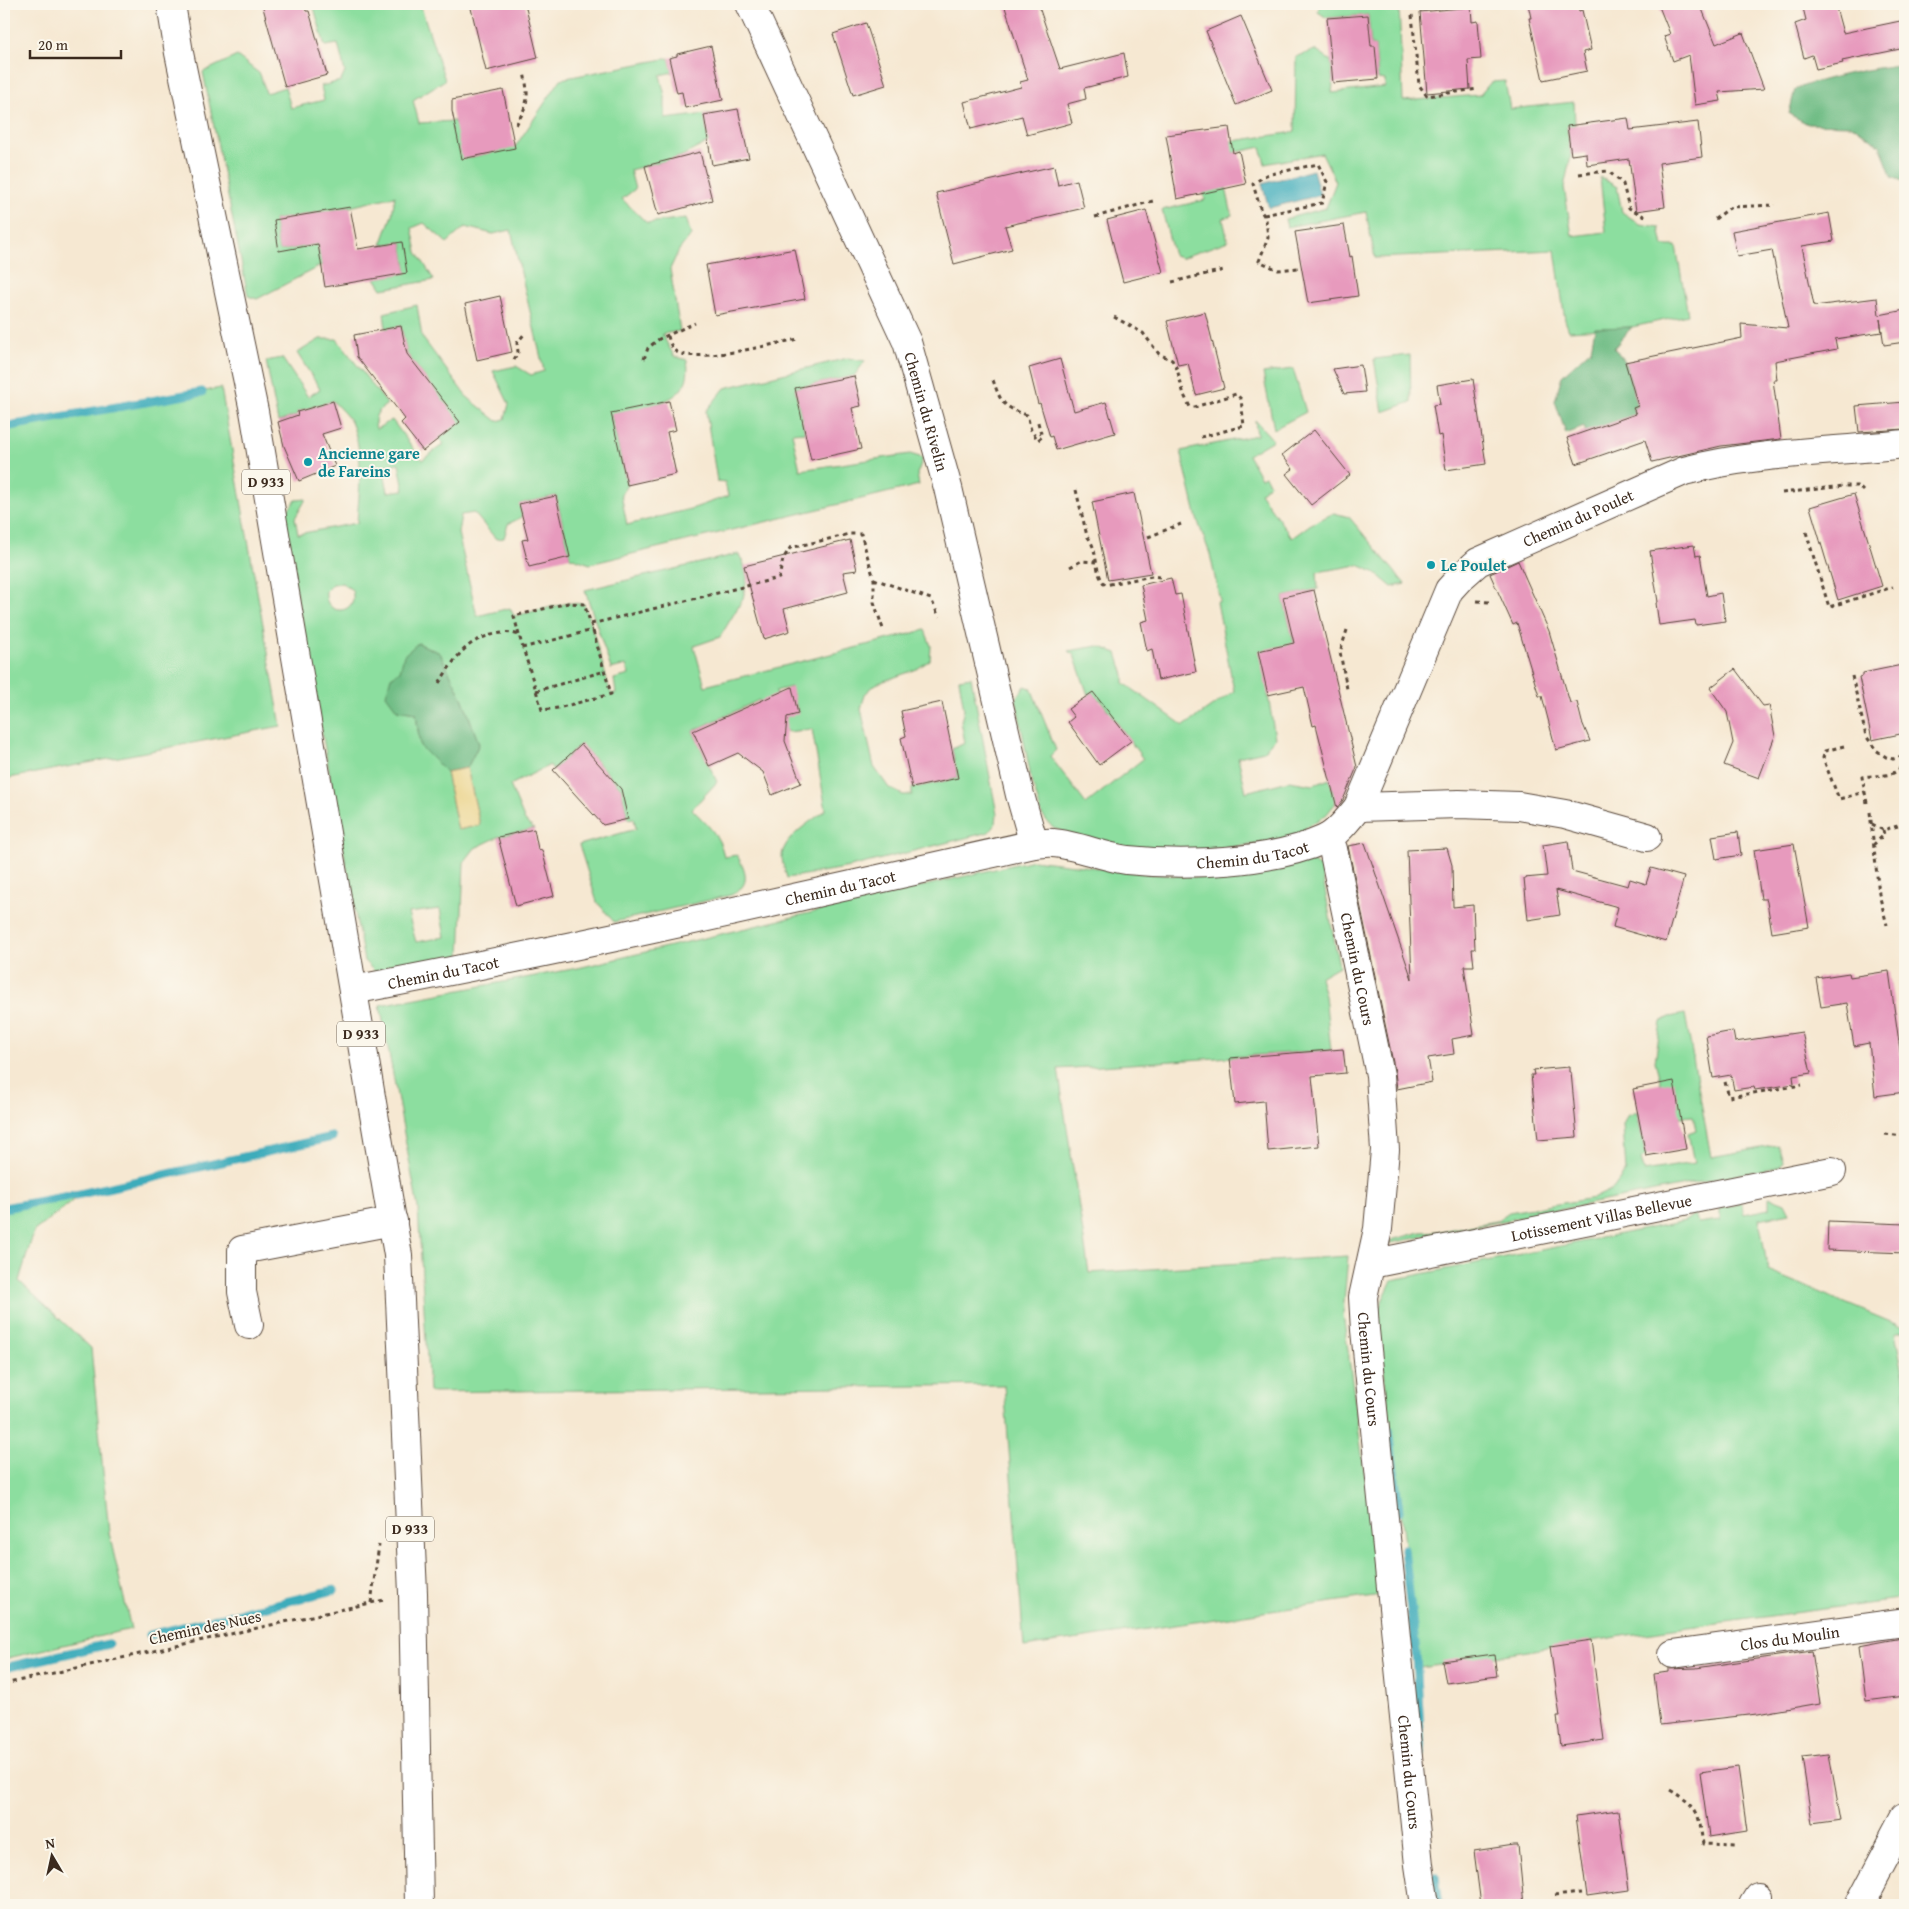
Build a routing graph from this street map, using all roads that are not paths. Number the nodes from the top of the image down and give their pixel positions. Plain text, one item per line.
1 (171, 4) edge
2 (750, 4) edge
3 (1905, 444) edge
4 (1358, 807) junction
5 (1647, 837) dead end
6 (1327, 838) junction
7 (1034, 844) junction
8 (353, 990) junction
9 (1832, 1171) dead end
10 (393, 1221) junction
11 (1371, 1264) junction
12 (249, 1325) dead end
13 (1905, 1622) edge
14 (1673, 1654) dead end
15 (1905, 1818) edge
16 (419, 1905) edge
17 (1425, 1905) edge
18 (1859, 1905) edge

1 - 8 street, D 933
2 - 7 street, Chemin du Rivelin
3 - 4 street, Chemin du Poulet
4 - 5 street
4 - 6 street, Chemin du Poulet
6 - 7 street, Chemin du Tacot
6 - 11 street, Chemin du Cours
7 - 8 street, Chemin du Tacot
8 - 10 street, D 933
9 - 11 street, Lotissement Villas Bellevue
10 - 12 street
10 - 16 street, D 933
11 - 17 street, Chemin du Cours
13 - 14 street, Clos du Moulin
15 - 18 street

